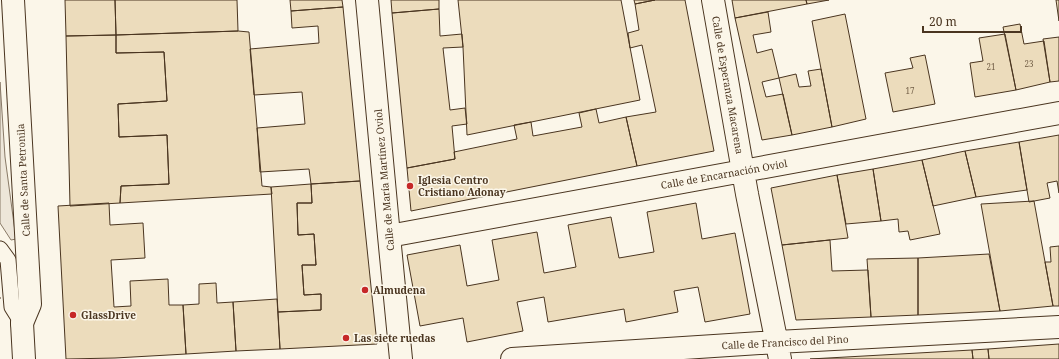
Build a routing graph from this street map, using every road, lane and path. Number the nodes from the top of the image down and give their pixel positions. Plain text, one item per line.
1 (13, 0) edge
2 (367, 0) edge
3 (713, 0) edge
4 (1059, 113) edge
5 (743, 171) junction
6 (389, 236) junction
7 (0, 249) edge
8 (22, 323) junction
9 (1059, 327) edge
10 (779, 350) edge
11 (24, 359) edge
12 (401, 359) edge
13 (518, 359) edge

1 - 8 street, Calle de Santa Petronila
2 - 6 street, Calle de María Martínez Oviol
3 - 5 street, Calle de Esperanza Macarena
4 - 5 street, Calle de Encarnación Oviol
5 - 6 street, Calle de Encarnación Oviol
5 - 10 street, Calle de Esperanza Macarena
6 - 12 street, Calle de María Martínez Oviol
7 - 8 lane
8 - 11 street, Calle de Santa Petronila
9 - 10 street, Calle de Francisco del Pino
10 - 13 street, Calle de Francisco del Pino

